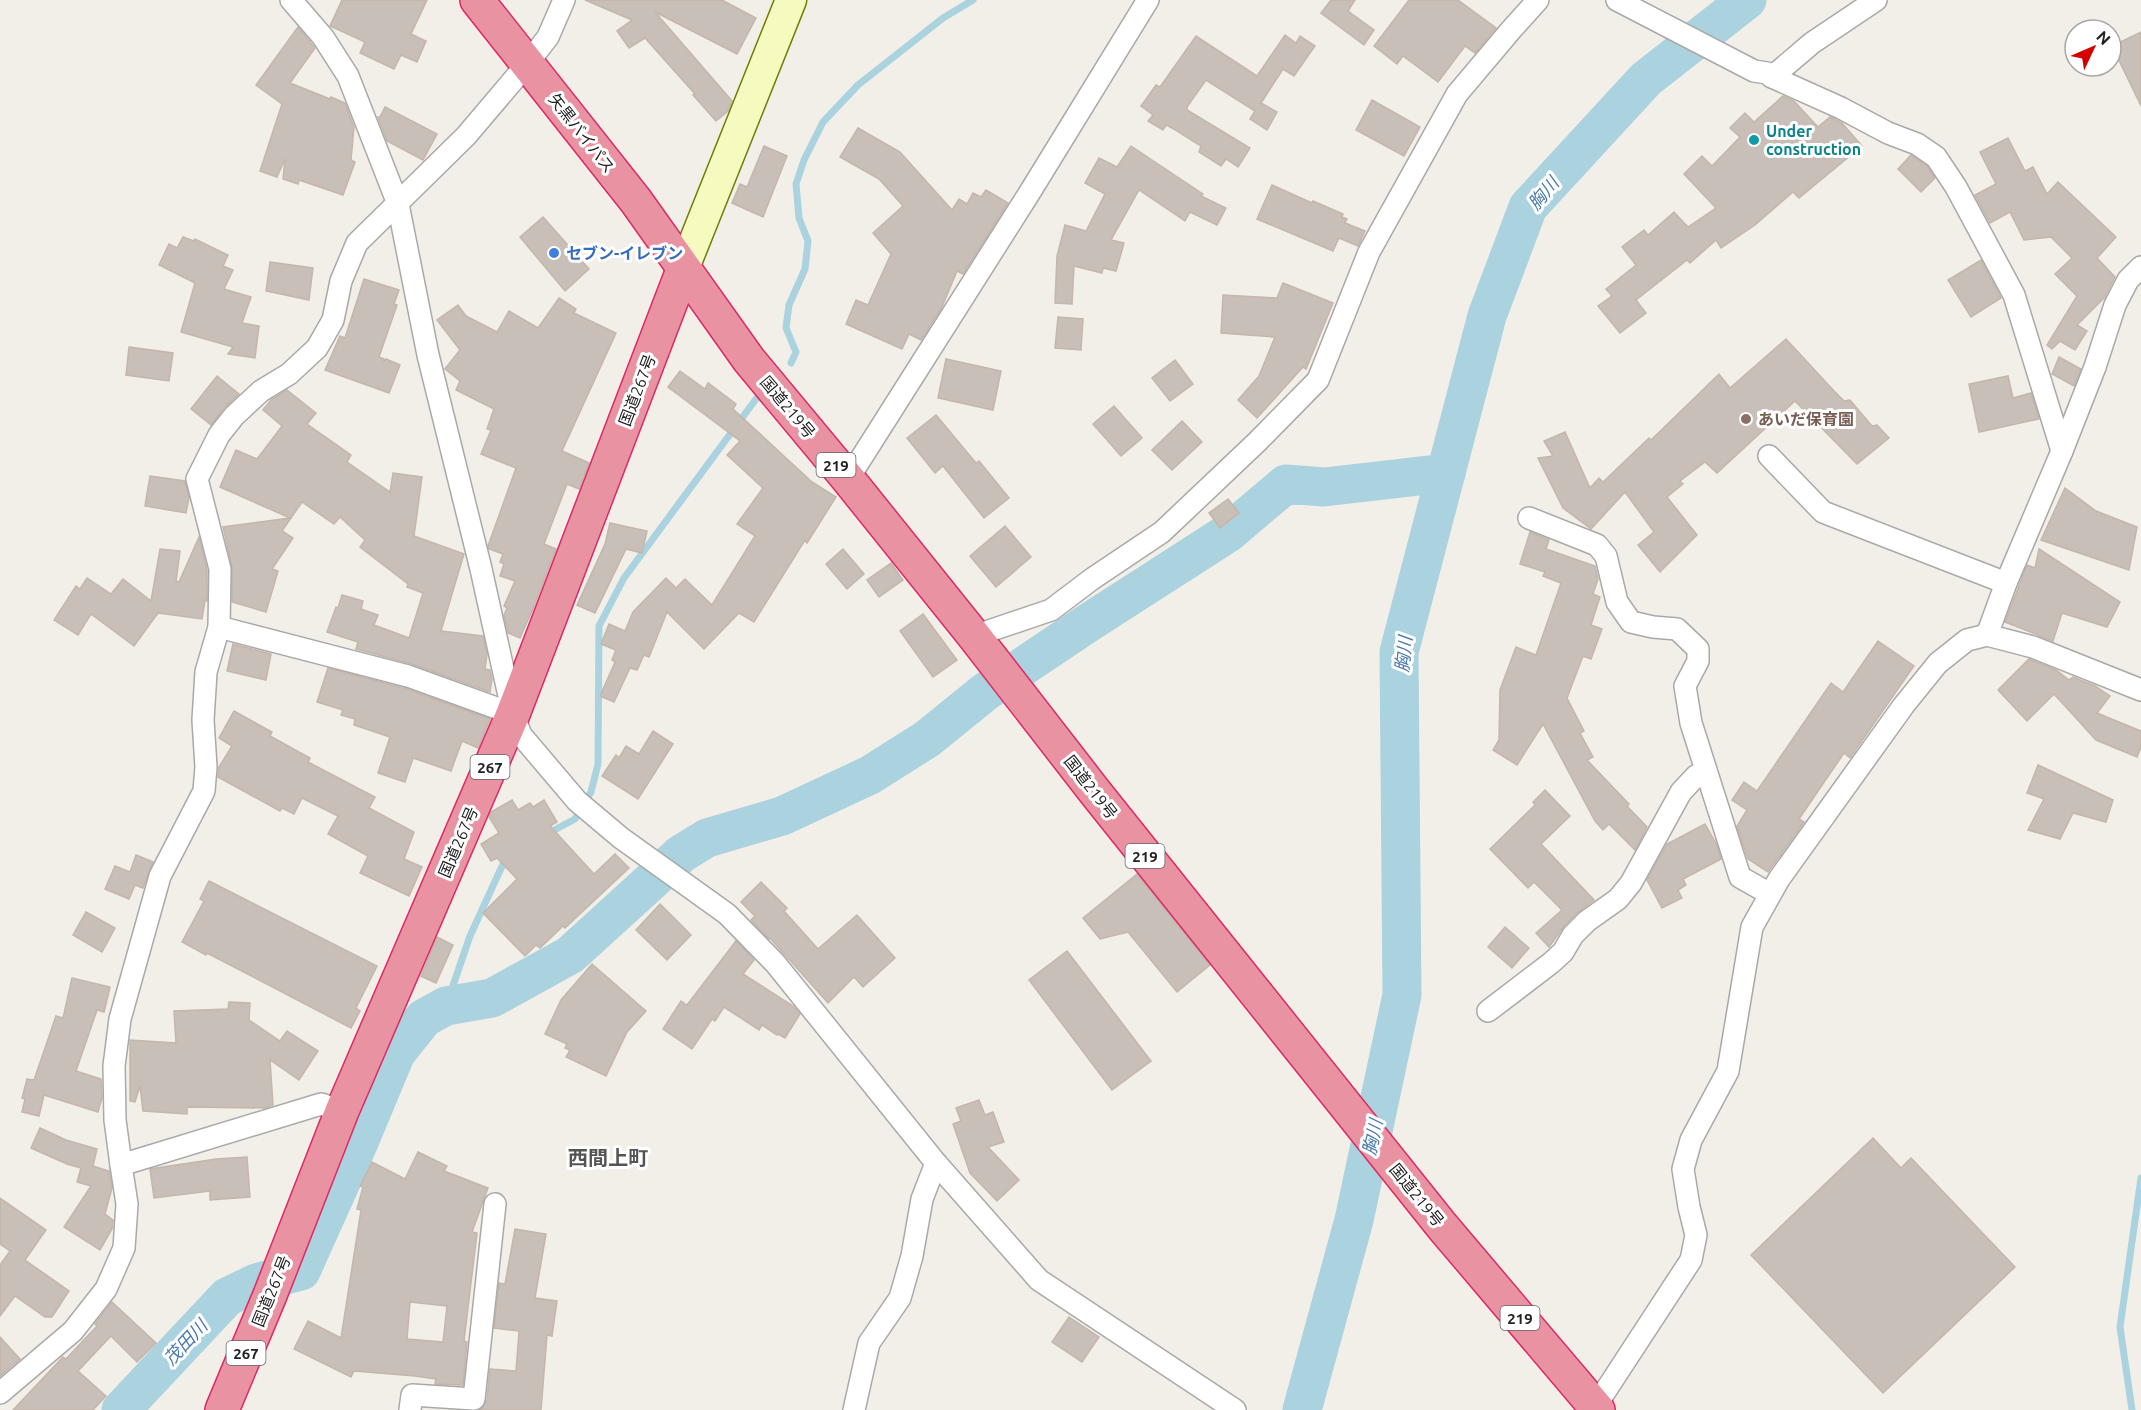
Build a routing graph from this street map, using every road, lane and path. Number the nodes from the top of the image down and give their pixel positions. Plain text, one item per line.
1 (291, 0) edge
2 (477, 0) edge
3 (564, 0) edge
4 (791, 0) edge
5 (1148, 0) edge
6 (1538, 0) edge
7 (1617, 0) edge
8 (1876, 0) edge
9 (527, 64) junction
10 (1763, 74) junction
11 (398, 204) junction
12 (2141, 267) edge
13 (683, 270) junction
14 (2062, 451) junction
15 (1769, 456) dead end
16 (848, 479) junction
17 (1529, 518) dead end
18 (2006, 583) junction
19 (219, 627) junction
20 (1987, 635) junction
21 (983, 647) junction
22 (2141, 690) edge
23 (513, 714) junction
24 (1706, 771) junction
25 (1770, 894) junction
26 (1488, 1011) dead end
27 (342, 1111) junction
28 (936, 1163) junction
29 (122, 1165) junction
30 (495, 1204) dead end
31 (0, 1393) edge
32 (1596, 1409) edge
33 (222, 1410) edge
34 (410, 1410) edge
35 (854, 1410) edge
36 (1234, 1410) edge

1 - 11 street
2 - 9 highway, 矢黒バイパス / 219
3 - 9 street
4 - 13 street
5 - 16 street
6 - 21 street
7 - 10 street
8 - 10 street
9 - 11 street
9 - 13 highway, 矢黒バイパス / 219
10 - 14 street
11 - 19 street
11 - 23 street
12 - 14 street
13 - 16 highway, 国道219号 / 219
13 - 23 highway, 国道267号 / 267
14 - 18 street
15 - 18 street
16 - 21 highway, 国道219号 / 219
17 - 24 street
18 - 20 street
19 - 23 street
19 - 29 street
20 - 22 street
20 - 25 street
21 - 32 highway, 国道219号 / 219
23 - 27 highway, 国道267号 / 267
23 - 28 street
24 - 25 street
24 - 26 street
25 - 32 street
27 - 29 street
27 - 33 highway, 国道267号 / 267
28 - 35 street
28 - 36 street
29 - 31 street
30 - 34 street

